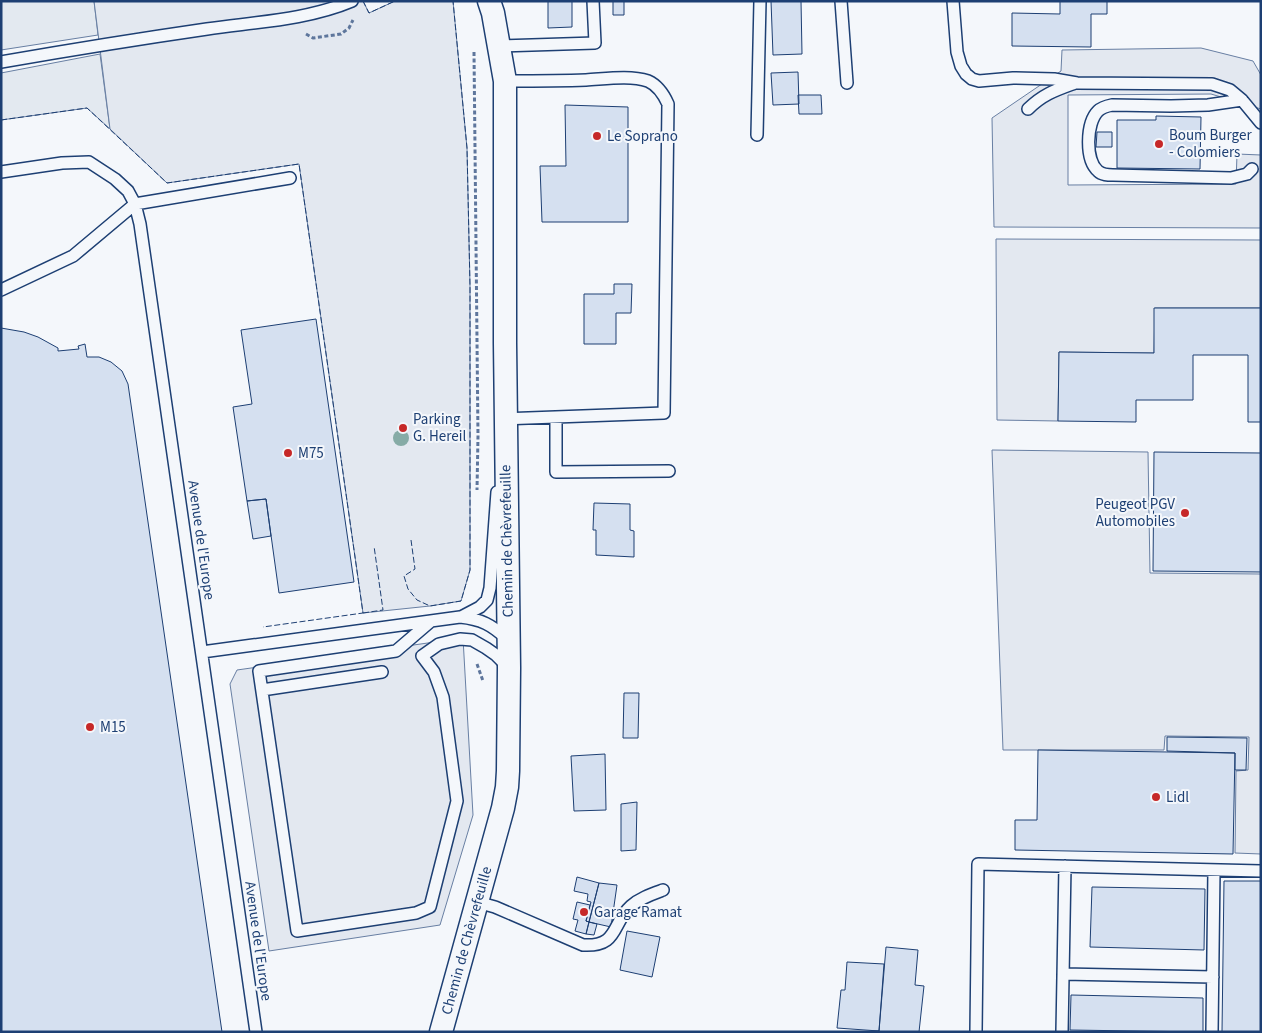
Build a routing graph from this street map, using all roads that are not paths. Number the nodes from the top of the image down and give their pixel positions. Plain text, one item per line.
1 (352, 1) edge
2 (594, 1) edge
3 (760, 1) edge
4 (841, 1) edge
5 (953, 1) edge
6 (495, 4) edge
7 (499, 44) junction
8 (1, 62) edge
9 (505, 81) junction
10 (1077, 83) junction
11 (847, 84) dead end
12 (1242, 100) junction
13 (1028, 108) dead end
14 (1261, 123) edge
15 (757, 135) dead end
16 (1252, 169) dead end
17 (1, 172) edge
18 (290, 178) dead end
19 (135, 204) junction
20 (1, 290) edge
21 (556, 417) junction
22 (504, 419) junction
23 (669, 471) dead end
24 (460, 618) junction
25 (431, 621) junction
26 (508, 640) junction
27 (202, 652) junction
28 (509, 668) junction
29 (382, 672) dead end
30 (262, 690) junction
31 (1065, 866) junction
32 (1214, 870) junction
33 (1261, 871) edge
34 (663, 890) dead end
35 (477, 902) junction
36 (1063, 974) junction
37 (1213, 977) junction
38 (256, 1032) edge
39 (441, 1032) edge
40 (976, 1032) edge
41 (1062, 1032) edge
42 (1212, 1032) edge

1 - 8 lane
2 - 7 lane
3 - 15 lane
4 - 11 lane
5 - 10 lane
6 - 7 street, Chemin de Chèvrefeuille
7 - 9 street, Chemin de Chèvrefeuille
9 - 21 lane
9 - 22 street, Chemin de Chèvrefeuille
10 - 12 lane
10 - 13 lane
12 - 14 lane
12 - 16 lane
17 - 19 lane, Avenue de l'Europe
18 - 19 lane
19 - 20 lane
19 - 27 lane, Avenue de l'Europe
21 - 22 lane
21 - 23 lane
22 - 24 lane
22 - 26 street, Chemin de Chèvrefeuille
24 - 25 lane
24 - 26 lane
25 - 27 lane
25 - 30 lane
26 - 28 street, Chemin de Chèvrefeuille
27 - 38 lane, Avenue de l'Europe
28 - 30 lane
28 - 35 street, Chemin de Chèvrefeuille
29 - 30 lane
31 - 32 lane
31 - 36 lane
31 - 40 lane
32 - 33 lane
32 - 37 lane
34 - 35 lane
35 - 39 street, Chemin de Chèvrefeuille
36 - 37 lane
36 - 41 lane
37 - 42 lane

